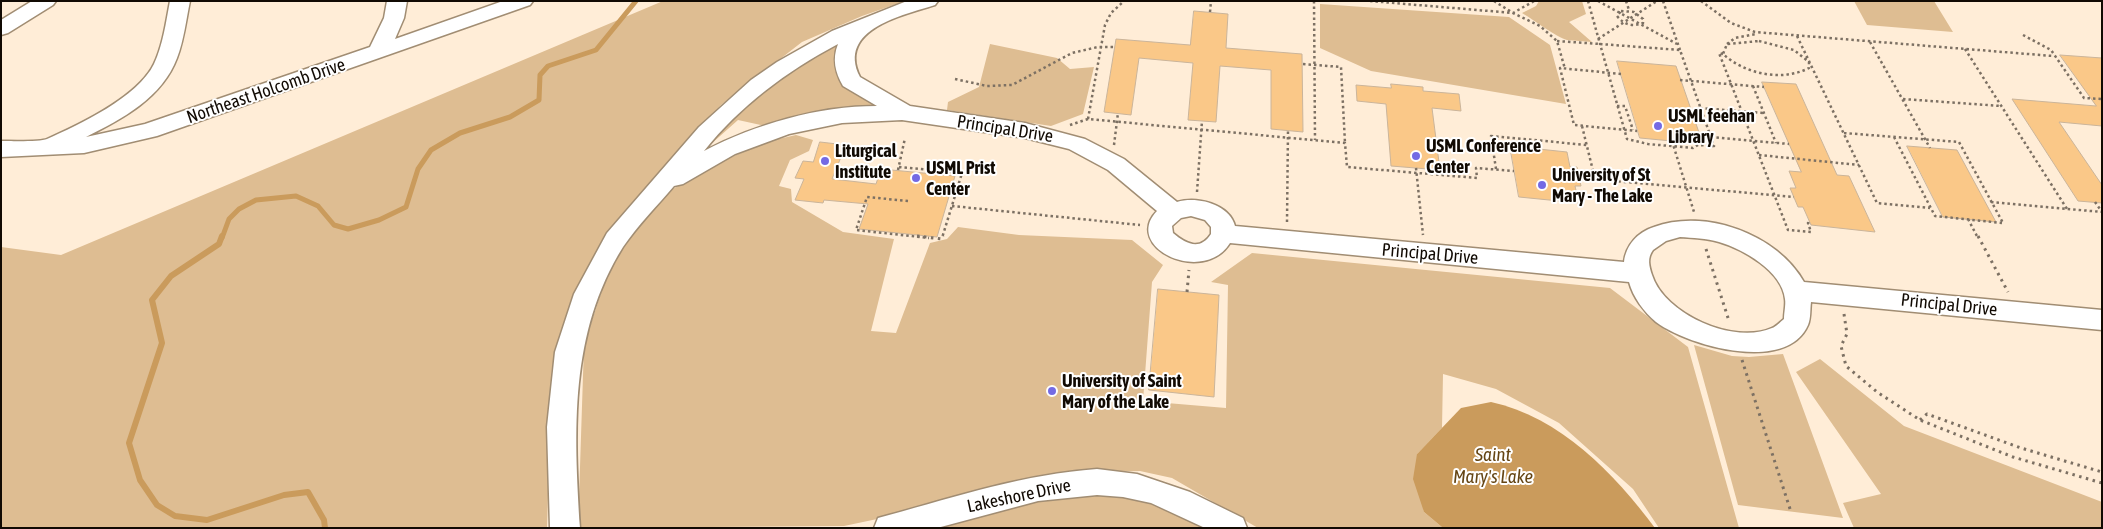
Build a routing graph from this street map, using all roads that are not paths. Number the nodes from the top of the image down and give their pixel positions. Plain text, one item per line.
1 (46, 1) edge
2 (180, 1) edge
3 (397, 1) edge
4 (523, 1) edge
5 (928, 1) edge
6 (868, 21) junction
7 (1, 29) edge
8 (378, 52) junction
9 (905, 114) junction
10 (1, 149) edge
11 (44, 149) junction
12 (659, 189) junction
13 (1172, 211) junction
14 (1224, 234) junction
15 (1636, 273) junction
16 (1796, 291) junction
17 (2102, 320) edge
18 (565, 528) edge
19 (889, 528) edge
20 (1232, 528) edge

1 - 7 street
2 - 11 street
3 - 8 street
4 - 8 street, Northeast Holcomb Drive
5 - 6 street
6 - 9 street
6 - 12 street
8 - 11 street, Northeast Holcomb Drive
9 - 12 street, Principal Drive
9 - 13 street, Principal Drive
10 - 11 street, Northeast Holcomb Drive
12 - 18 street
13 - 14 street
13 - 14 street
14 - 15 street, Principal Drive
15 - 16 street
15 - 16 street
16 - 17 street, Principal Drive
19 - 20 street, Lakeshore Drive

